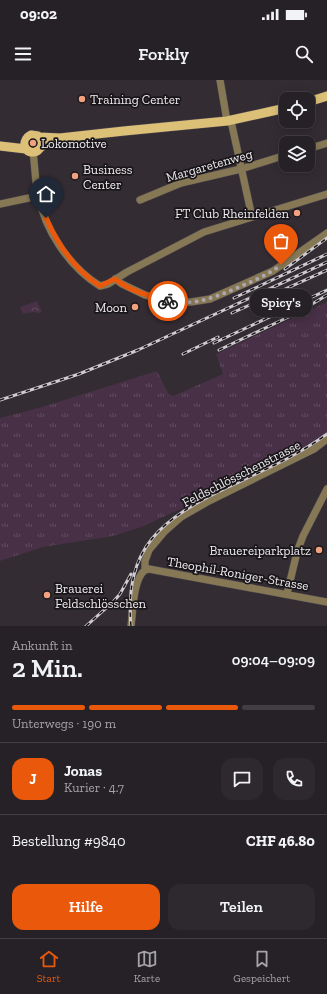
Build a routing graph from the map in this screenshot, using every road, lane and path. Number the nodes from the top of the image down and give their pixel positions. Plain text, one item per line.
1 (220, 80) edge
2 (327, 96) edge
3 (315, 100) edge
4 (279, 110) edge
5 (229, 121) junction
6 (40, 137) junction
7 (60, 138) junction
8 (25, 139) junction
9 (327, 143) edge
10 (2, 146) edge
11 (41, 147) junction
12 (315, 147) edge
13 (29, 150) junction
14 (279, 157) edge
15 (240, 169) junction
16 (327, 194) edge
17 (38, 196) junction
18 (140, 200) dead end
19 (0, 204) edge
20 (252, 216) junction
21 (327, 233) edge
22 (115, 279) junction
23 (327, 439) edge
24 (327, 489) edge
25 (145, 570) junction
26 (287, 594) junction
27 (327, 602) edge
28 (131, 626) edge

1 - 5 street
2 - 3 main road
4 - 5 main road
5 - 7 main road
5 - 15 street
6 - 7 main road
6 - 8 main road
6 - 11 main road
7 - 11 main road
8 - 10 main road
8 - 13 main road
9 - 12 street
10 - 13 main road
11 - 13 main road
13 - 17 street
14 - 15 street, Margaretenweg
15 - 18 street, Margaretenweg
15 - 20 street
16 - 20 street
17 - 19 street
17 - 22 street
20 - 22 street
21 - 22 street
23 - 25 street, Feldschlösschenstrasse
24 - 26 street
25 - 26 street, Theophil-Roniger-Strasse
25 - 28 street, Feldschlösschenstrasse
26 - 27 street, Theophil-Roniger-Strasse

